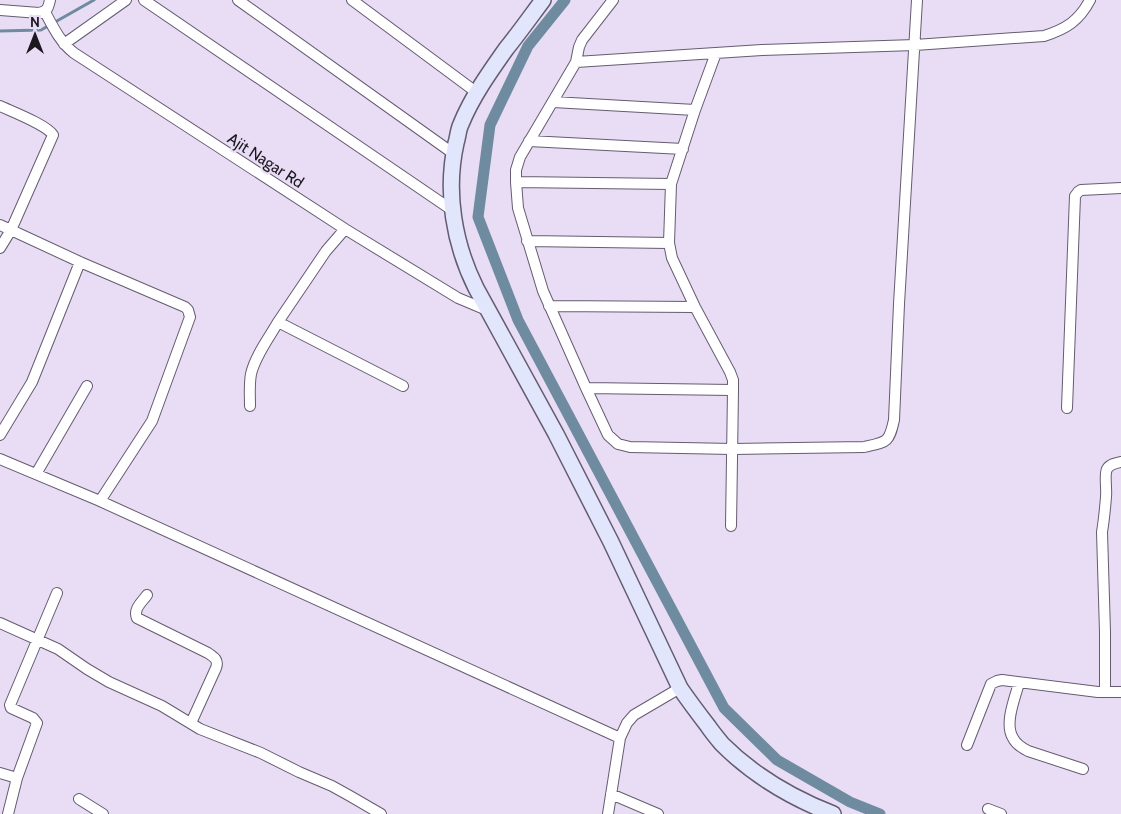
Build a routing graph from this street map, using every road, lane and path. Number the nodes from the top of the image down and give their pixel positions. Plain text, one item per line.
1 (11, 0) edge
2 (50, 0) edge
3 (126, 0) edge
4 (144, 0) edge
5 (238, 0) edge
6 (352, 0) edge
7 (613, 0) edge
8 (917, 0) edge
9 (1090, 0) edge
10 (540, 1) edge
11 (5, 10) edge
12 (46, 14) junction
13 (62, 41) junction
14 (915, 45) junction
15 (716, 53) junction
16 (576, 62) junction
17 (476, 92) junction
18 (553, 102) junction
19 (0, 106) edge
20 (695, 110) junction
21 (529, 141) junction
22 (683, 149) junction
23 (454, 154) junction
24 (516, 182) junction
25 (671, 184) junction
26 (1121, 188) edge
27 (452, 210) junction
28 (0, 225) edge
29 (345, 229) junction
30 (11, 230) junction
31 (527, 240) junction
32 (669, 243) junction
33 (0, 248) edge
34 (80, 262) junction
35 (549, 306) junction
36 (695, 307) junction
37 (489, 311) junction
38 (278, 322) junction
39 (87, 386) dead end
40 (403, 386) dead end
41 (586, 388) junction
42 (733, 390) junction
43 (250, 406) dead end
44 (1067, 408) dead end
45 (0, 435) edge
46 (733, 448) junction
47 (0, 459) edge
48 (1121, 462) edge
49 (36, 474) junction
50 (100, 501) junction
51 (731, 526) dead end
52 (57, 593) dead end
53 (147, 595) dead end
54 (0, 623) edge
55 (37, 640) junction
56 (1019, 683) junction
57 (680, 688) junction
58 (1105, 692) junction
59 (1121, 692) edge
60 (191, 723) junction
61 (620, 738) junction
62 (967, 745) dead end
63 (1083, 768) dead end
64 (0, 773) edge
65 (17, 778) junction
66 (611, 794) junction
67 (79, 799) dead end
68 (988, 809) dead end
69 (8, 814) edge
70 (103, 814) edge
71 (381, 814) edge
72 (608, 814) edge
73 (658, 814) edge
74 (833, 814) edge
75 (1000, 814) edge

1 - 11 street
2 - 12 street
3 - 13 street
4 - 27 street
5 - 23 street
6 - 17 street
7 - 16 street
8 - 14 street
9 - 14 street
10 - 17 street
11 - 12 street
12 - 13 street, Ajit Nagar Rd
13 - 29 street, Ajit Nagar Rd
14 - 15 street
14 - 46 street
15 - 16 street
15 - 20 street
16 - 18 street
17 - 23 street
18 - 20 street
18 - 21 street
19 - 30 street
20 - 22 street
21 - 22 street
21 - 24 street
22 - 25 street
23 - 27 street
24 - 25 street
24 - 31 street
25 - 32 street
26 - 44 street
27 - 37 street
28 - 30 street
29 - 37 street, Ajit Nagar Rd
29 - 38 street
30 - 33 street
30 - 34 street
31 - 32 street
31 - 35 street
32 - 36 street
34 - 45 street
34 - 50 street
35 - 36 street
35 - 41 street
36 - 42 street
37 - 57 street
38 - 40 street
38 - 43 street
39 - 49 street
41 - 42 street
41 - 46 street
42 - 46 street
46 - 51 street
47 - 49 street
48 - 58 street
49 - 50 street
50 - 61 street
52 - 55 street
53 - 60 street
54 - 55 street
55 - 60 street
55 - 65 street
56 - 58 street
56 - 62 street
56 - 63 street
57 - 61 street
57 - 74 street
58 - 59 street
60 - 71 street
61 - 66 street
64 - 65 street
65 - 69 street
66 - 72 street
66 - 73 street
67 - 70 street
68 - 75 street

